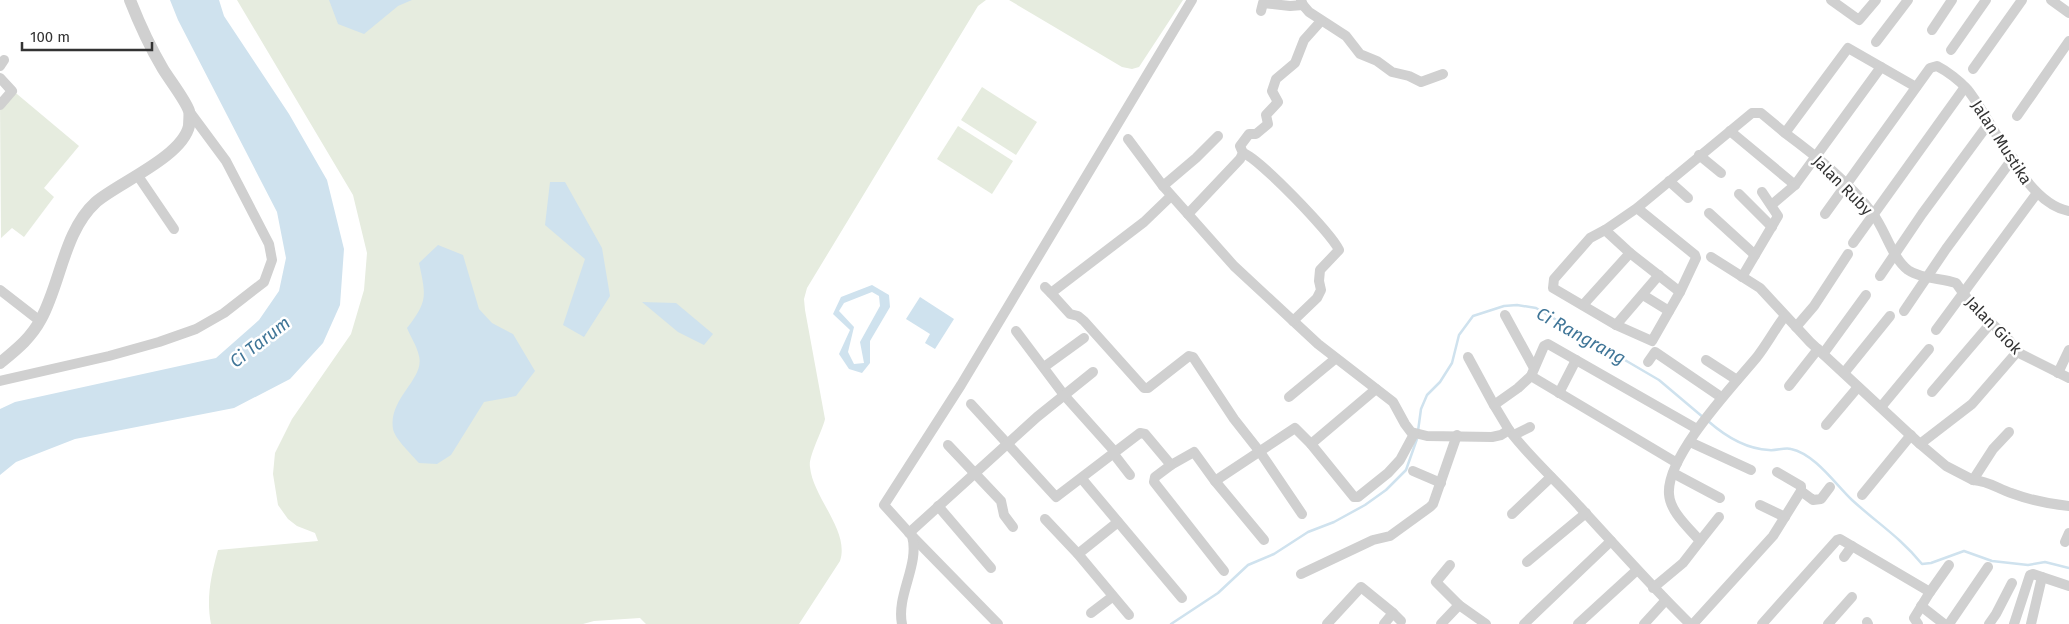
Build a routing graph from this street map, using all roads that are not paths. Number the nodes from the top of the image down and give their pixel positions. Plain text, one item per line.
1 (130, 0) edge
2 (1192, 0) edge
3 (1831, 0) edge
4 (1876, 0) edge
5 (1908, 0) edge
6 (1952, 0) edge
7 (1986, 0) edge
8 (2022, 0) edge
9 (2051, 0) edge
10 (1302, 3) edge
11 (1261, 11) dead end
12 (2069, 13) edge
13 (1321, 21) junction
14 (1932, 30) dead end
15 (2069, 41) edge
16 (1876, 42) dead end
17 (1952, 50) dead end
18 (1881, 67) junction
19 (1973, 69) dead end
20 (1443, 74) dead end
21 (0, 78) edge
22 (1916, 87) junction
23 (1965, 87) junction
24 (0, 105) edge
25 (189, 111) junction
26 (2017, 116) dead end
27 (1989, 123) junction
28 (1730, 131) junction
29 (1785, 133) junction
30 (1218, 136) dead end
31 (1128, 139) dead end
32 (1243, 153) junction
33 (1699, 155) junction
34 (1817, 157) junction
35 (2013, 158) junction
36 (1721, 173) dead end
37 (138, 176) junction
38 (1669, 181) junction
39 (1845, 184) junction
40 (1163, 186) junction
41 (1795, 186) junction
42 (1762, 192) dead end
43 (2037, 193) junction
44 (1739, 194) dead end
45 (1171, 196) junction
46 (1688, 198) dead end
47 (1775, 202) dead end
48 (1637, 208) junction
49 (2069, 211) edge
50 (1709, 213) dead end
51 (1188, 214) junction
52 (1825, 214) dead end
53 (1874, 214) junction
54 (1772, 227) junction
55 (174, 229) dead end
56 (1605, 230) junction
57 (1853, 243) dead end
58 (1630, 253) junction
59 (1895, 253) junction
60 (1848, 254) dead end
61 (1755, 255) junction
62 (1711, 256) dead end
63 (1659, 275) junction
64 (1880, 276) dead end
65 (1742, 277) junction
66 (1927, 277) junction
67 (0, 290) edge
68 (1962, 291) junction
69 (1680, 292) junction
70 (1643, 295) junction
71 (1866, 295) dead end
72 (1582, 305) junction
73 (1669, 311) junction
74 (1904, 311) dead end
75 (1504, 315) dead end
76 (1785, 316) junction
77 (1890, 316) dead end
78 (40, 321) junction
79 (1293, 321) junction
80 (1991, 323) junction
81 (1616, 324) junction
82 (1796, 327) junction
83 (1936, 330) dead end
84 (1016, 331) dead end
85 (1084, 338) dead end
86 (1929, 349) dead end
87 (2069, 350) edge
88 (1820, 352) junction
89 (2017, 352) junction
90 (1468, 357) dead end
91 (1335, 359) junction
92 (1576, 360) junction
93 (1706, 360) dead end
94 (0, 362) edge
95 (1648, 362) dead end
96 (1044, 367) junction
97 (1094, 372) dead end
98 (1532, 372) junction
99 (2058, 372) junction
100 (1844, 373) junction
101 (2069, 378) edge
102 (1737, 380) junction
103 (0, 381) edge
104 (1789, 386) dead end
105 (1858, 386) junction
106 (1376, 389) junction
107 (1932, 392) dead end
108 (1559, 393) junction
109 (1064, 395) junction
110 (1289, 396) dead end
111 (1722, 397) junction
112 (971, 404) dead end
113 (1494, 405) junction
114 (1881, 407) junction
115 (1826, 425) dead end
116 (1699, 426) junction
117 (1530, 427) dead end
118 (1512, 432) junction
119 (2009, 432) dead end
120 (1420, 435) junction
121 (1457, 435) junction
122 (1910, 435) junction
123 (1690, 442) junction
124 (1006, 444) junction
125 (1311, 444) junction
126 (1920, 444) junction
127 (948, 445) dead end
128 (1114, 452) junction
129 (1260, 452) junction
130 (1678, 463) junction
131 (1172, 464) junction
132 (1751, 470) dead end
133 (1413, 471) dead end
134 (974, 472) junction
135 (1776, 472) dead end
136 (1130, 475) dead end
137 (1550, 477) junction
138 (1082, 479) junction
139 (1671, 479) junction
140 (1973, 480) junction
141 (1215, 481) junction
142 (1441, 482) junction
143 (1830, 487) dead end
144 (1801, 492) junction
145 (1862, 496) dead end
146 (1720, 498) dead end
147 (1760, 505) dead end
148 (938, 506) junction
149 (2069, 506) edge
150 (1302, 514) dead end
151 (1512, 514) dead end
152 (1586, 514) junction
153 (1719, 517) dead end
154 (1785, 517) junction
155 (1045, 519) dead end
156 (1118, 522) junction
157 (1013, 527) dead end
158 (910, 534) junction
159 (1264, 540) dead end
160 (1611, 541) junction
161 (1700, 541) junction
162 (1852, 546) junction
163 (1078, 554) junction
164 (1844, 557) dead end
165 (1527, 562) dead end
166 (1450, 565) dead end
167 (1949, 565) dead end
168 (1988, 567) dead end
169 (991, 568) dead end
170 (1637, 570) junction
171 (1224, 571) dead end
172 (1301, 574) dead end
173 (2042, 577) junction
174 (2012, 583) dead end
175 (2069, 586) edge
176 (1654, 588) junction
177 (1930, 592) junction
178 (1112, 597) junction
179 (1182, 598) dead end
180 (1852, 598) dead end
181 (1665, 601) junction
182 (1459, 605) junction
183 (1921, 606) junction
184 (1092, 613) dead end
185 (1393, 614) junction
186 (1129, 615) dead end
187 (1401, 622) dead end
188 (1688, 623) edge
189 (902, 624) edge
190 (998, 624) edge
191 (1327, 624) edge
192 (1384, 624) edge
193 (1441, 624) edge
194 (1486, 624) edge
195 (1524, 624) edge
196 (1578, 624) edge
197 (1644, 624) edge
198 (1762, 624) edge
199 (1828, 624) edge
200 (1918, 624) edge
201 (1944, 624) edge
202 (1949, 624) edge
203 (1988, 624) edge
204 (2014, 624) edge
205 (2031, 624) edge

1 - 25 street
2 - 158 street
3 - 4 street
5 - 16 street
6 - 14 street
7 - 17 street
8 - 19 street
9 - 12 street
10 - 11 street
10 - 13 street
13 - 20 street
13 - 32 street
15 - 26 street
18 - 22 street
18 - 29 street
18 - 34 street
21 - 24 street
22 - 23 street, Jalan Mustika
22 - 39 street
23 - 27 street, Jalan Mustika
23 - 53 street
25 - 37 street
25 - 103 street
27 - 35 street, Jalan Mustika
27 - 59 street
28 - 29 street, Jalan Ruby
28 - 33 street
28 - 41 street
29 - 34 street, Jalan Ruby
30 - 40 street
31 - 40 street
32 - 51 street
32 - 79 street
33 - 36 street
33 - 38 street
34 - 39 street, Jalan Ruby
34 - 41 street
35 - 43 street, Jalan Mustika
35 - 66 street
37 - 55 street
37 - 78 street
38 - 46 street
38 - 48 street
39 - 52 street
39 - 53 street, Jalan Ruby
40 - 45 street
41 - 47 street
42 - 54 street
43 - 49 street, Jalan Mustika
43 - 68 street
44 - 54 street
45 - 51 street
45 - 129 street
48 - 56 street
48 - 69 street
50 - 61 street
51 - 79 street
53 - 57 street
53 - 59 street, Jalan Ruby
54 - 61 street
56 - 58 street
56 - 72 street
58 - 63 street
58 - 72 street
59 - 64 street
59 - 66 street, Jalan Ruby
60 - 82 street
61 - 65 street
62 - 65 street
63 - 69 street
63 - 70 street
65 - 76 street
66 - 68 street, Jalan Ruby
66 - 74 street
67 - 78 street
68 - 80 street, Jalan Giok
68 - 83 street
69 - 73 street
70 - 73 street
70 - 81 street
71 - 88 street
72 - 81 street
73 - 81 street
75 - 98 street
76 - 82 street
76 - 102 street
77 - 100 street
78 - 94 street
79 - 91 street
80 - 89 street, Jalan Giok
80 - 107 street
82 - 88 street
84 - 96 street
85 - 96 street
86 - 114 street
87 - 99 street
88 - 100 street
88 - 104 street
89 - 99 street, Jalan Giok
89 - 126 street
90 - 113 street
91 - 106 street
91 - 110 street
92 - 98 street
92 - 108 street
92 - 116 street
93 - 102 street
95 - 111 street
96 - 109 street
97 - 109 street
98 - 108 street
98 - 113 street
99 - 101 street, Jalan Giok
100 - 105 street
102 - 111 street
105 - 114 street
105 - 115 street
106 - 120 street
106 - 125 street
108 - 130 street
109 - 124 street
109 - 128 street
111 - 116 street
112 - 124 street
113 - 118 street
114 - 122 street
116 - 123 street
117 - 118 street
118 - 121 street
118 - 137 street
119 - 140 street
120 - 121 street
120 - 125 street
121 - 142 street
122 - 126 street
122 - 145 street
123 - 130 street
123 - 132 street
124 - 134 street
124 - 138 street
125 - 129 street
126 - 140 street
127 - 134 street
128 - 131 street
128 - 136 street
128 - 138 street
129 - 141 street
129 - 150 street
130 - 139 street
131 - 141 street
131 - 171 street
133 - 142 street
134 - 148 street
134 - 157 street
135 - 144 street
137 - 151 street
137 - 152 street
138 - 156 street
139 - 146 street
139 - 161 street
140 - 149 street
141 - 159 street
142 - 172 street
143 - 144 street
144 - 154 street
147 - 154 street
148 - 158 street
148 - 169 street
152 - 160 street
152 - 165 street
153 - 161 street
154 - 188 street
155 - 163 street
156 - 163 street
156 - 179 street
158 - 189 street
158 - 190 street
160 - 170 street
160 - 195 street
161 - 176 street
162 - 164 street
162 - 177 street
162 - 198 street
163 - 178 street
166 - 182 street
167 - 177 street
168 - 202 street
170 - 176 street
170 - 196 street
173 - 175 street
173 - 204 street
173 - 205 street
174 - 203 street
176 - 181 street
177 - 183 street
178 - 184 street
178 - 186 street
180 - 199 street
181 - 188 street
181 - 197 street
182 - 193 street
182 - 194 street
183 - 200 street
183 - 201 street
185 - 187 street
185 - 191 street
185 - 192 street

